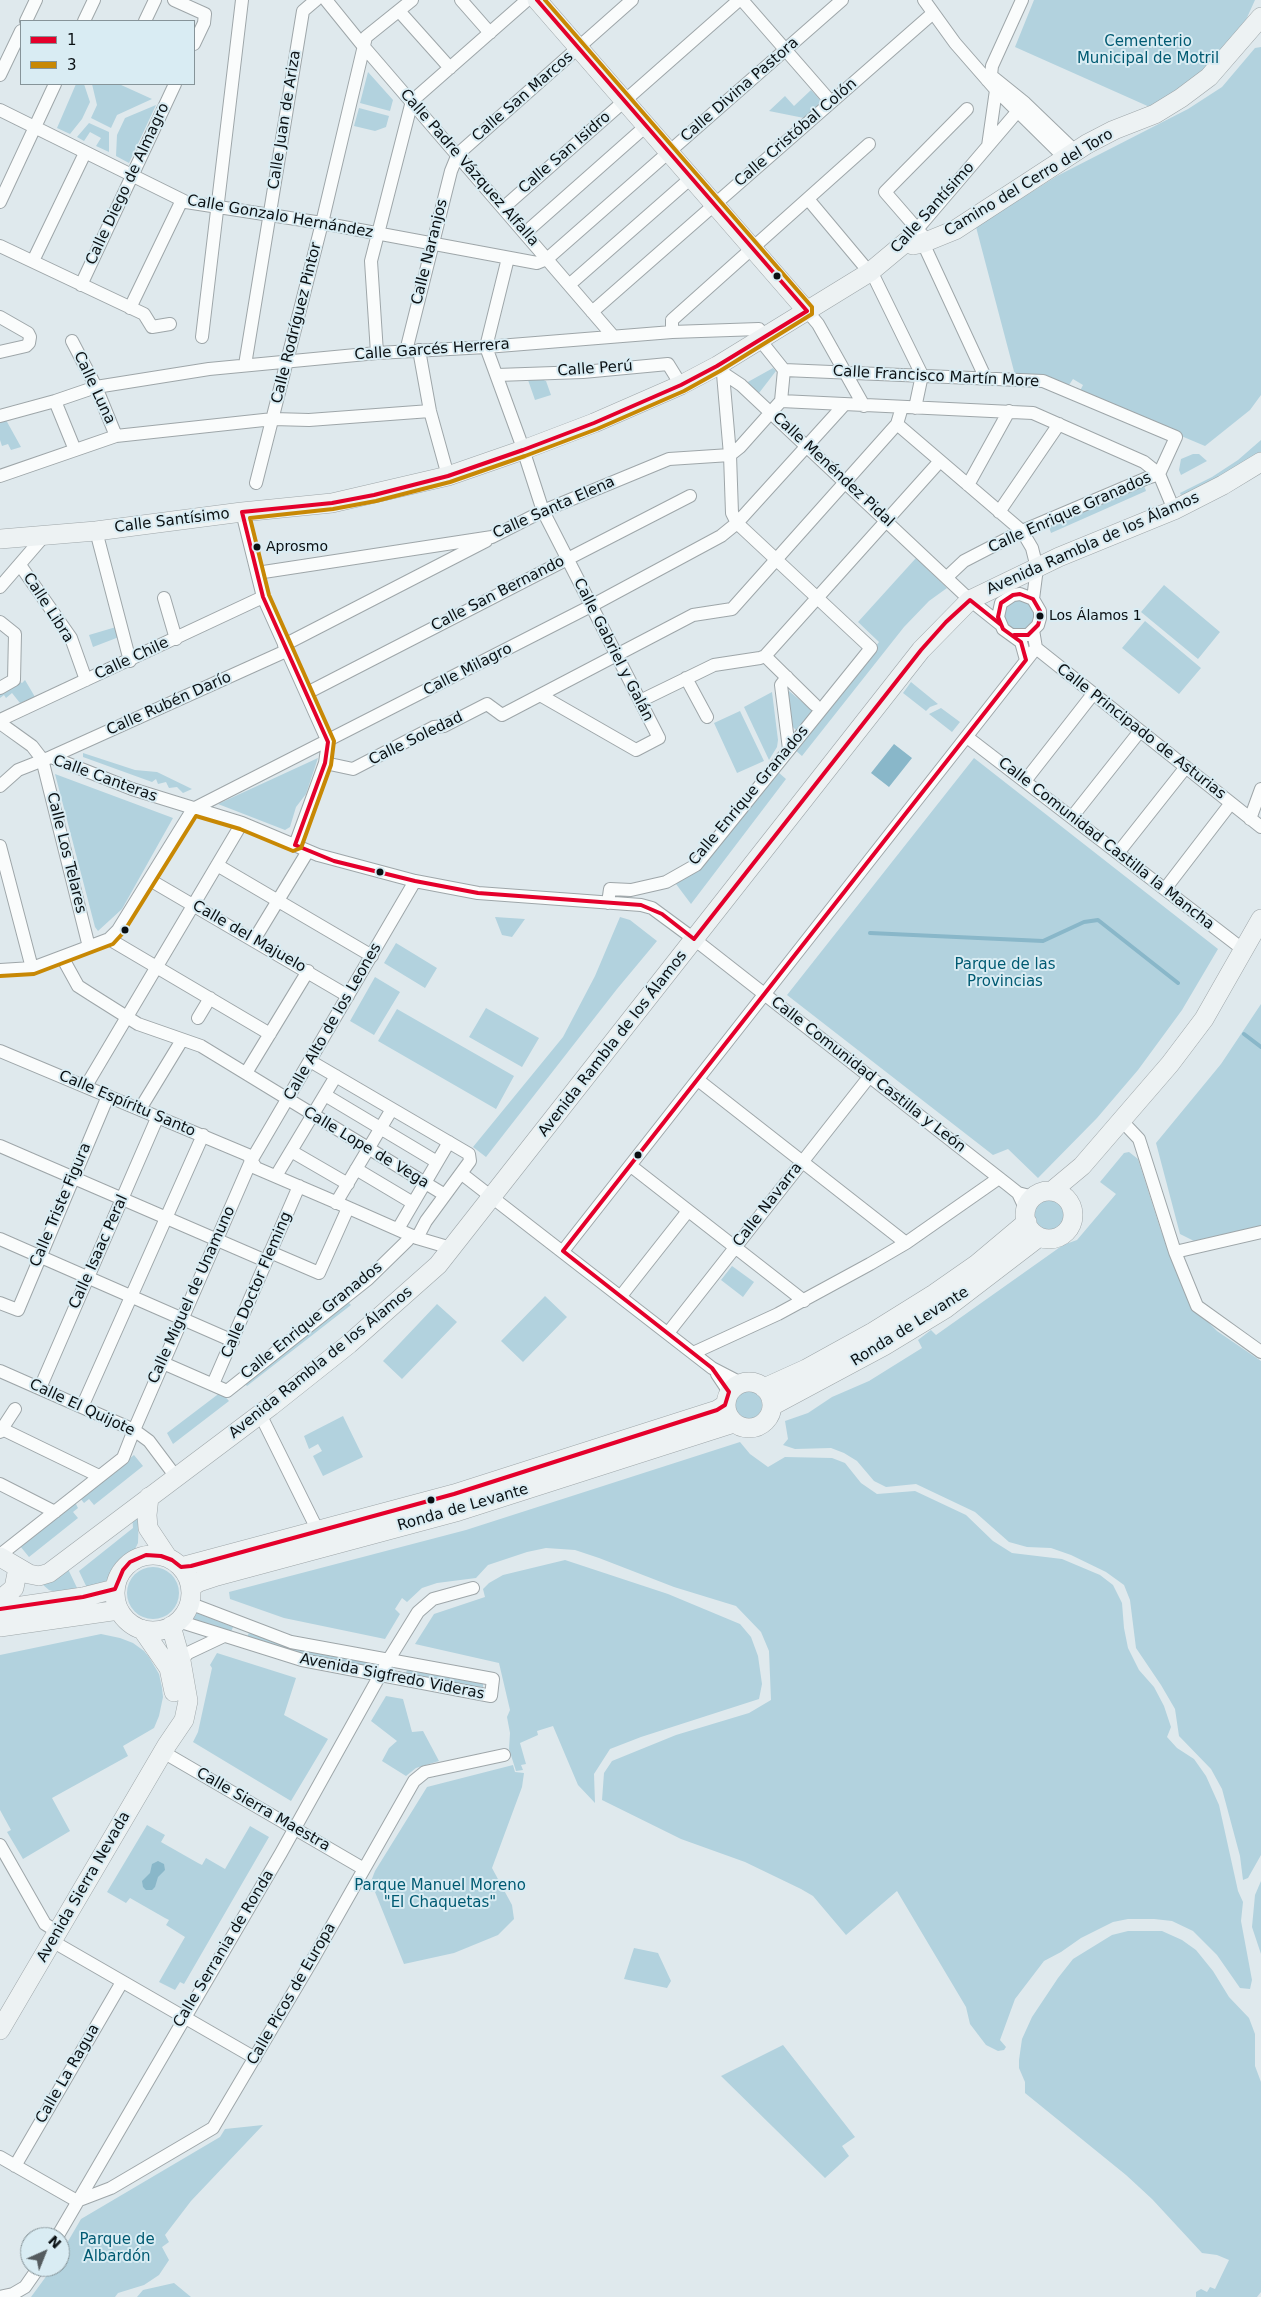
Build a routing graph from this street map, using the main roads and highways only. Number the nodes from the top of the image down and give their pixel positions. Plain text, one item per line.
1 (537, 0) edge
2 (1261, 17) edge
3 (919, 239) joint
4 (808, 311) junction
5 (1261, 462) edge
6 (0, 539) edge
7 (1261, 919) edge
8 (1082, 1166) junction
9 (1052, 1191) junction
10 (1026, 1205) junction
11 (1072, 1205) junction
12 (1040, 1237) junction
13 (764, 1388) junction
14 (732, 1394) junction
15 (772, 1406) junction
16 (734, 1423) junction
17 (150, 1497) junction
18 (0, 1556) edge
19 (140, 1557) junction
20 (174, 1563) junction
21 (18, 1568) junction
22 (115, 1589) junction
23 (190, 1595) junction
24 (0, 1600) edge
25 (63, 1600) junction
26 (0, 1610) edge
27 (119, 1610) junction
28 (175, 1624) junction
29 (0, 1627) edge
30 (142, 1629) junction
31 (165, 1748) junction
32 (0, 2030) edge

1 - 4 main road
2 - 3 main road, Camino del Cerro del Toro
3 - 4 main road, Calle Santísimo
4 - 6 main road, Calle Santísimo
5 - 17 main road, Avenida Rambla de los Álamos
7 - 8 main road
8 - 9 main road
8 - 11 main road
9 - 10 main road
9 - 11 main road
10 - 12 main road
10 - 13 main road, Ronda de Levante
11 - 12 main road
12 - 15 main road, Ronda de Levante
13 - 14 main road
13 - 15 main road
14 - 16 main road
14 - 20 main road, Ronda de Levante
15 - 16 main road, Ronda de Levante
16 - 23 main road, Ronda de Levante
17 - 19 main road
17 - 20 main road
17 - 21 main road, Avenida Rambla de los Álamos
18 - 21 main road, Avenida Rambla de los Álamos
19 - 20 main road, Ronda de Levante
19 - 22 main road
20 - 23 main road
21 - 24 main road
21 - 25 main road
22 - 25 main road
22 - 27 main road
23 - 28 main road
25 - 26 main road
27 - 29 main road
27 - 30 main road
28 - 30 main road
28 - 31 main road, Avenida Sierra Nevada
30 - 31 main road, Avenida Sierra Nevada
31 - 32 main road, Avenida Sierra Nevada

